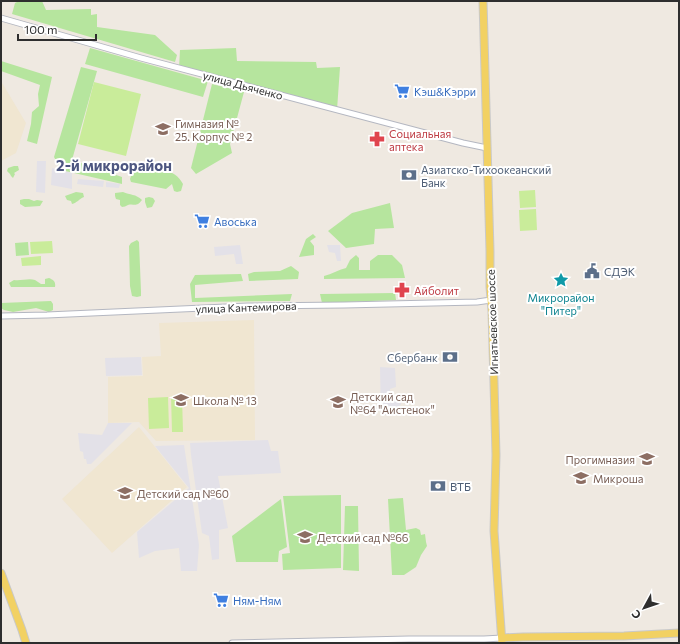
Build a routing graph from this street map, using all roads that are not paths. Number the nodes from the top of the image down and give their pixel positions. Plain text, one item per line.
1 (483, 1) edge
2 (1, 18) edge
3 (487, 148) junction
4 (491, 300) junction
5 (1, 316) edge
6 (1, 574) edge
7 (679, 633) edge
8 (502, 641) edge
9 (26, 643) edge
10 (232, 643) edge

1 - 3 main road, Игнатьевское шоссе
2 - 3 street, улица Дьяченко
3 - 4 main road, Игнатьевское шоссе
4 - 5 street, улица Кантемирова
4 - 8 main road, Игнатьевское шоссе
6 - 9 main road
7 - 8 main road
8 - 10 street

